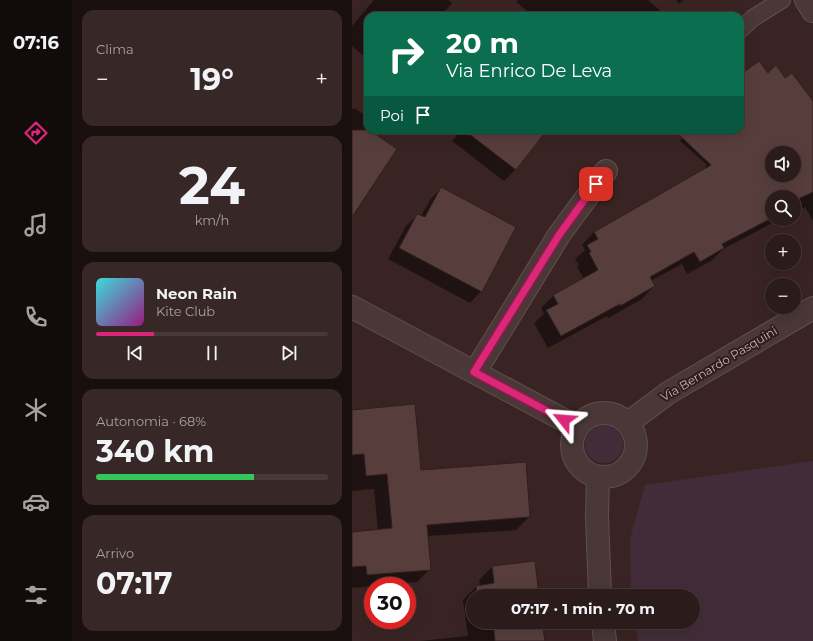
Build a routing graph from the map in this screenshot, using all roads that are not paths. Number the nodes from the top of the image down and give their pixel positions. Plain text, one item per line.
1 (782, 0) edge
2 (806, 0) edge
3 (813, 11) edge
4 (744, 26) edge
5 (606, 171) dead end
6 (352, 308) edge
7 (813, 308) edge
8 (474, 372) junction
9 (628, 423) junction
10 (577, 427) junction
11 (598, 477) junction
12 (600, 589) edge
13 (604, 629) edge
14 (605, 641) edge

1 - 4 lane
2 - 3 street
5 - 8 street
6 - 8 street
7 - 9 street, Via Bernardo Pasquini
8 - 10 street
9 - 10 street
9 - 11 street
10 - 11 street
11 - 12 street
13 - 14 street

